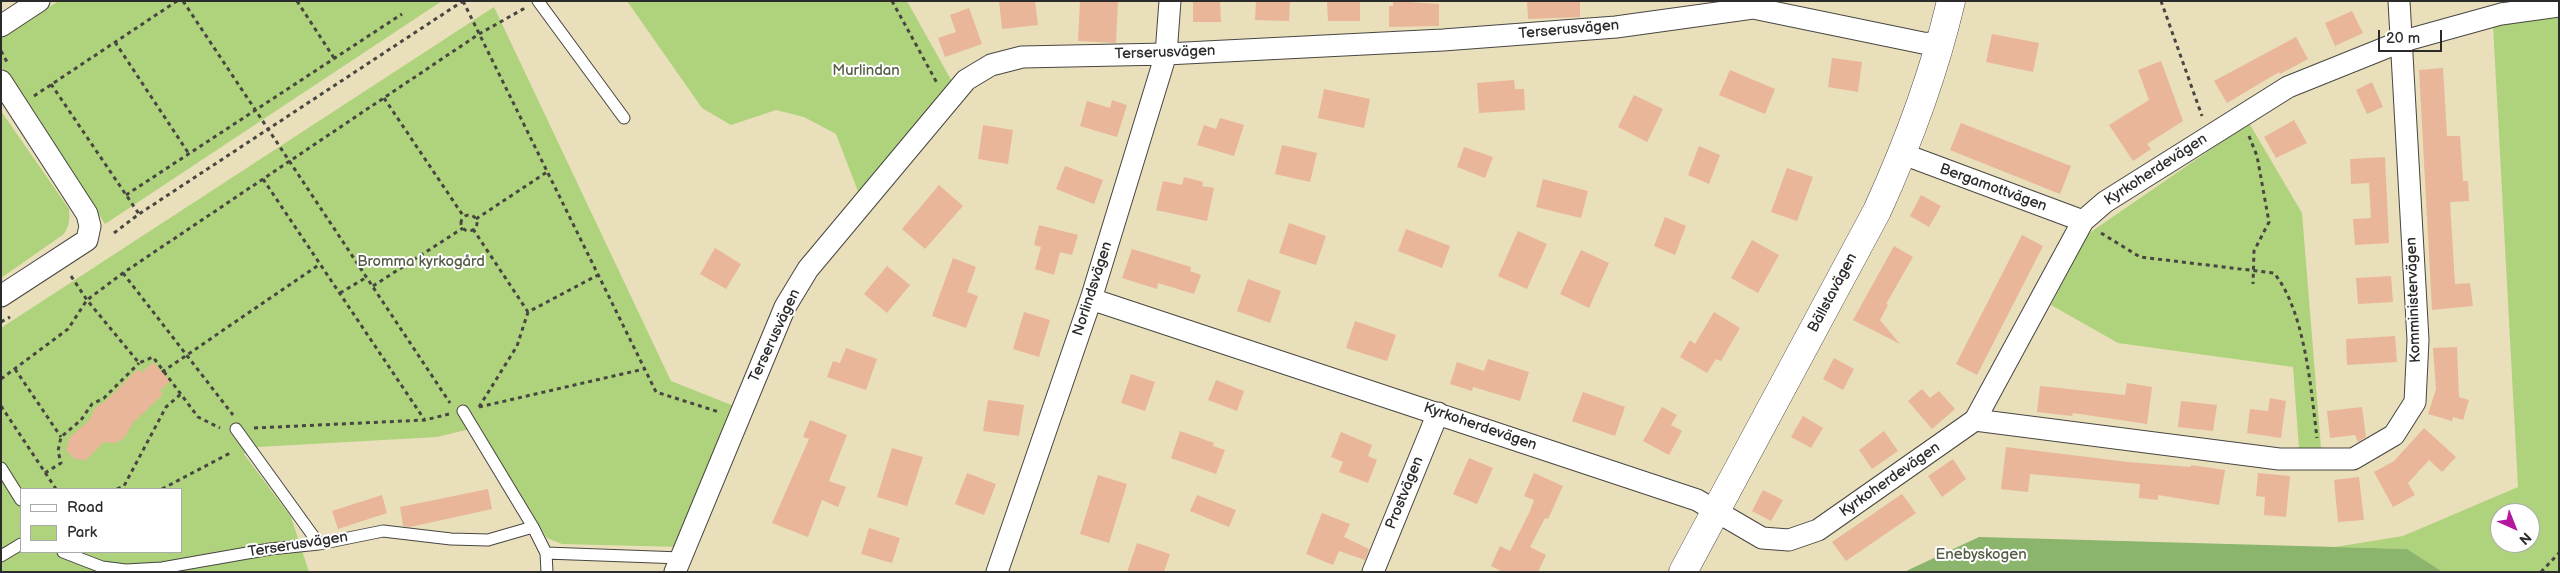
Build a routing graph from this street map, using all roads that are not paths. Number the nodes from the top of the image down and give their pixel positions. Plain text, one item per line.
1 (39, 1) edge
2 (1170, 1) edge
3 (1951, 1) edge
4 (2399, 1) edge
5 (533, 4) edge
6 (2559, 6) edge
7 (1, 26) edge
8 (2400, 42) junction
9 (1941, 44) junction
10 (1166, 54) junction
11 (1, 81) edge
12 (624, 118) dead end
13 (1903, 154) junction
14 (2083, 221) junction
15 (1, 296) edge
16 (1091, 299) junction
17 (463, 411) road end
18 (1438, 413) junction
19 (1975, 420) junction
20 (236, 429) road end
21 (1, 468) edge
22 (20, 498) edge
23 (1715, 510) junction
24 (533, 527) junction
25 (319, 544) junction
26 (20, 545) edge
27 (66, 553) edge
28 (546, 553) junction
29 (1, 556) edge
30 (678, 565) edge
31 (547, 572) edge
32 (997, 572) edge
33 (1373, 572) edge
34 (1683, 572) edge

1 - 7 street
2 - 10 street, Norlindsvägen
3 - 9 street, Bällstavägen
4 - 8 street, Komministervägen
5 - 12 lane
6 - 8 street, Kyrkoherdevägen
8 - 14 street, Kyrkoherdevägen
8 - 19 street, Komministervägen
9 - 10 street, Terserusvägen
9 - 13 street, Bällstavägen
10 - 16 street, Norlindsvägen
10 - 30 street, Terserusvägen
11 - 15 street
13 - 14 street, Bergamottvägen
13 - 23 street, Bällstavägen
14 - 19 street, Kyrkoherdevägen
16 - 18 street, Kyrkoherdevägen
16 - 32 street, Norlindsvägen
17 - 24 lane
18 - 23 street, Kyrkoherdevägen
18 - 33 street, Prostvägen
19 - 23 street, Kyrkoherdevägen
20 - 25 lane
21 - 22 lane
23 - 34 street, Bällstavägen
24 - 25 lane, Terserusvägen
24 - 28 lane
25 - 27 lane, Terserusvägen
26 - 29 lane
28 - 30 lane
28 - 31 lane

